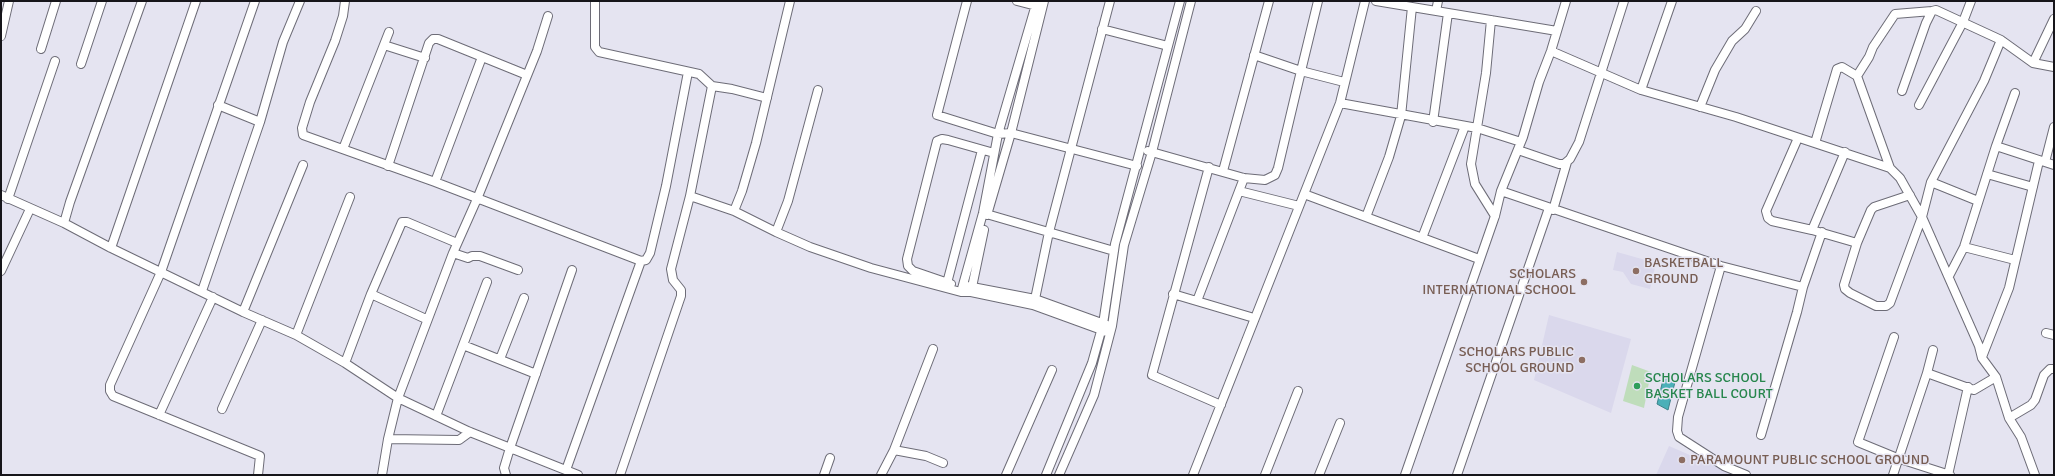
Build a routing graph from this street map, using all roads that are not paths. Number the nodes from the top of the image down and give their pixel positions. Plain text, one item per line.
1 (9, 1) edge
2 (56, 1) edge
3 (102, 1) edge
4 (142, 1) edge
5 (196, 1) edge
6 (255, 1) edge
7 (300, 1) edge
8 (345, 1) edge
9 (595, 1) edge
10 (790, 1) edge
11 (967, 1) edge
12 (1017, 1) edge
13 (1110, 1) edge
14 (1180, 1) edge
15 (1191, 1) edge
16 (1269, 1) edge
17 (1318, 1) edge
18 (1365, 1) edge
19 (1376, 1) edge
20 (1438, 1) edge
21 (1566, 1) edge
22 (1624, 1) edge
23 (1672, 1) edge
24 (1971, 1) edge
25 (1040, 4) edge
26 (1412, 7) junction
27 (1436, 11) junction
28 (1756, 11) dead end
29 (1932, 11) junction
30 (1448, 13) junction
31 (548, 16) dead end
32 (1492, 20) junction
33 (2054, 20) edge
34 (1963, 22) junction
35 (1102, 30) junction
36 (1556, 31) junction
37 (390, 32) dead end
38 (1, 36) edge
39 (2001, 40) junction
40 (384, 45) junction
41 (1168, 46) junction
42 (41, 49) dead end
43 (1551, 51) junction
44 (1254, 55) junction
45 (482, 57) junction
46 (425, 58) junction
47 (55, 61) dead end
48 (2033, 63) junction
49 (81, 64) dead end
50 (2054, 67) edge
51 (1301, 71) junction
52 (688, 72) junction
53 (1600, 72) junction
54 (527, 75) junction
55 (1857, 76) junction
56 (1344, 82) junction
57 (712, 86) junction
58 (818, 90) dead end
59 (1641, 90) junction
60 (1902, 91) dead end
61 (2015, 93) dead end
62 (767, 98) junction
63 (1340, 103) junction
64 (218, 105) junction
65 (1919, 105) dead end
66 (1700, 107) junction
67 (1401, 116) junction
68 (260, 122) junction
69 (1433, 122) junction
70 (1465, 126) junction
71 (2054, 127) edge
72 (1477, 128) junction
73 (1011, 133) junction
74 (998, 134) junction
75 (1798, 138) junction
76 (1815, 143) junction
77 (1520, 146) junction
78 (1996, 146) junction
79 (343, 148) junction
80 (1140, 149) junction
81 (982, 150) junction
82 (1072, 150) junction
83 (1152, 152) junction
84 (1845, 152) junction
85 (994, 153) junction
86 (2042, 161) junction
87 (1566, 162) junction
88 (303, 165) dead end
89 (2054, 165) edge
90 (388, 166) junction
91 (1137, 166) junction
92 (1209, 167) junction
93 (1890, 168) junction
94 (1223, 171) junction
95 (1987, 174) junction
96 (1244, 178) junction
97 (435, 182) junction
98 (1931, 182) junction
99 (2033, 187) junction
100 (1239, 191) junction
101 (1501, 191) junction
102 (1304, 194) junction
103 (1910, 195) junction
104 (350, 196) dead end
105 (690, 196) junction
106 (5, 197) edge
107 (477, 199) junction
108 (1978, 201) junction
109 (1299, 206) junction
110 (30, 209) junction
111 (1551, 209) junction
112 (734, 211) junction
113 (985, 214) junction
114 (1495, 216) junction
115 (1366, 217) junction
116 (1922, 217) junction
117 (64, 223) junction
118 (1812, 230) junction
119 (776, 232) junction
120 (1050, 232) junction
121 (1822, 232) junction
122 (1422, 238) junction
123 (457, 243) junction
124 (1858, 243) junction
125 (1964, 247) junction
126 (111, 248) junction
127 (1114, 251) junction
128 (453, 253) junction
129 (1479, 259) junction
130 (2016, 260) junction
131 (641, 261) junction
132 (1721, 266) junction
133 (518, 270) dead end
134 (572, 270) dead end
135 (1, 271) edge
136 (161, 272) junction
137 (1949, 276) junction
138 (487, 282) dead end
139 (947, 283) junction
140 (1803, 287) junction
141 (966, 289) junction
142 (202, 292) junction
143 (371, 294) junction
144 (1174, 294) junction
145 (213, 297) junction
146 (524, 298) dead end
147 (1035, 299) junction
148 (1197, 301) junction
149 (244, 312) junction
150 (1254, 318) junction
151 (426, 319) junction
152 (262, 320) junction
153 (1106, 329) junction
154 (296, 335) junction
155 (1894, 337) dead end
156 (463, 345) junction
157 (933, 349) dead end
158 (1933, 350) dead end
159 (1982, 358) junction
160 (500, 359) junction
161 (345, 363) junction
162 (2054, 369) edge
163 (1052, 370) dead end
164 (1928, 373) junction
165 (536, 374) junction
166 (1996, 377) junction
167 (1968, 388) junction
168 (1298, 391) dead end
169 (398, 398) junction
170 (1221, 405) junction
171 (222, 409) dead end
172 (159, 415) junction
173 (436, 416) junction
174 (2009, 418) junction
175 (1340, 423) dead end
176 (470, 432) junction
177 (1761, 435) dead end
178 (388, 439) junction
179 (510, 448) junction
180 (894, 450) junction
181 (830, 458) dead end
182 (1897, 458) junction
183 (943, 463) dead end
184 (557, 466) junction
185 (566, 470) junction
186 (258, 475) edge
187 (382, 475) edge
188 (506, 475) edge
189 (554, 475) edge
190 (578, 475) edge
191 (620, 475) edge
192 (824, 475) edge
193 (881, 475) edge
194 (1006, 475) edge
195 (1046, 475) edge
196 (1059, 475) edge
197 (1194, 475) edge
198 (1265, 475) edge
199 (1319, 475) edge
200 (1406, 475) edge
201 (1457, 475) edge
202 (1746, 475) edge
203 (1892, 475) edge
204 (1948, 475) edge
205 (2035, 475) edge

1 - 38 street
2 - 42 street
3 - 49 street
4 - 117 street
5 - 126 street
6 - 64 street
7 - 68 street
8 - 79 street
9 - 52 street
10 - 62 street
11 - 74 street
12 - 25 street
13 - 35 street
14 - 41 street
15 - 83 street
16 - 44 street
17 - 51 street
18 - 56 street
19 - 26 street
20 - 27 street
21 - 36 street
22 - 53 street
23 - 59 street
24 - 34 street
25 - 73 street
25 - 74 street
26 - 27 street
26 - 67 street
27 - 30 street
28 - 66 street
29 - 34 street
29 - 55 street
29 - 60 street
30 - 32 street
30 - 69 street
31 - 54 street
32 - 36 street
32 - 72 street
33 - 48 street
34 - 39 street
34 - 65 street
35 - 41 street
35 - 82 street
36 - 43 street
37 - 40 street
39 - 48 street
39 - 98 street
40 - 46 street
40 - 79 street
41 - 80 street
43 - 53 street
43 - 77 street
44 - 51 street
44 - 94 street
45 - 46 street
45 - 54 street
45 - 97 street
46 - 90 street
47 - 106 street
48 - 50 street
51 - 56 street
51 - 96 street
52 - 57 street
52 - 131 street
53 - 59 street
53 - 87 street
54 - 107 street
55 - 76 street
55 - 93 street
56 - 63 street
57 - 62 street
57 - 105 street
58 - 119 street
59 - 66 street
61 - 78 street
62 - 112 street
63 - 67 street
63 - 102 street
64 - 68 street
64 - 136 street
66 - 75 street
67 - 69 street
67 - 115 street
68 - 142 street
69 - 70 street
70 - 72 street
70 - 122 street
71 - 86 street
72 - 77 street
72 - 114 street
73 - 74 street
73 - 82 street
73 - 113 street
74 - 85 street
75 - 76 street
75 - 118 street
76 - 84 street
77 - 87 street
77 - 101 street
78 - 86 street
78 - 95 street
79 - 90 street
80 - 83 street
80 - 91 street
81 - 85 street
81 - 139 street
81 - 139 street
82 - 91 street
82 - 120 street
83 - 92 street
83 - 153 street
84 - 93 street
84 - 118 street
85 - 113 street
86 - 89 street
86 - 99 street
87 - 111 street
88 - 149 street
90 - 97 street
91 - 127 street
92 - 94 street
92 - 144 street
93 - 103 street
94 - 96 street
95 - 99 street
95 - 108 street
96 - 100 street
97 - 107 street
98 - 108 street
98 - 116 street
99 - 130 street
100 - 109 street
100 - 148 street
101 - 111 street
101 - 114 street
102 - 109 street
102 - 115 street
103 - 116 street
103 - 124 street
104 - 154 street
105 - 112 street
105 - 191 street
106 - 110 street
107 - 123 street
107 - 131 street
108 - 125 street
109 - 150 street
110 - 117 street
110 - 135 street
111 - 132 street
111 - 201 street
112 - 119 street
113 - 120 street
113 - 141 street
114 - 129 street
115 - 122 street
116 - 124 street
116 - 137 street
117 - 126 street
118 - 121 street
119 - 141 street
120 - 127 street
120 - 147 street
121 - 124 street
121 - 140 street
122 - 129 street
123 - 128 street
123 - 143 street
125 - 130 street
125 - 137 street
126 - 136 street
127 - 153 street
128 - 133 street
128 - 151 street
129 - 200 street
130 - 159 street
131 - 185 street
132 - 140 street
132 - 202 street
134 - 165 street
136 - 142 street
136 - 172 street
137 - 159 street
138 - 156 street
139 - 141 street
140 - 177 street
141 - 147 street
141 - 153 street
142 - 145 street
143 - 151 street
143 - 161 street
144 - 148 street
144 - 170 street
145 - 149 street
145 - 172 street
146 - 160 street
147 - 153 street
148 - 150 street
149 - 152 street
150 - 170 street
151 - 169 street
152 - 154 street
152 - 171 street
153 - 195 street
153 - 196 street
154 - 161 street
155 - 182 street
156 - 160 street
156 - 173 street
157 - 180 street
158 - 164 street
159 - 166 street
160 - 165 street
161 - 169 street
162 - 174 street
163 - 194 street
164 - 167 street
164 - 182 street
165 - 179 street
166 - 167 street
166 - 174 street
167 - 204 street
168 - 198 street
169 - 173 street
169 - 178 street
170 - 197 street
172 - 186 street
173 - 176 street
174 - 205 street
175 - 199 street
176 - 178 street
176 - 179 street
178 - 187 street
179 - 184 street
179 - 188 street
180 - 183 street
180 - 193 street
181 - 192 street
182 - 203 street
182 - 204 street
184 - 185 street
184 - 189 street
185 - 190 street

